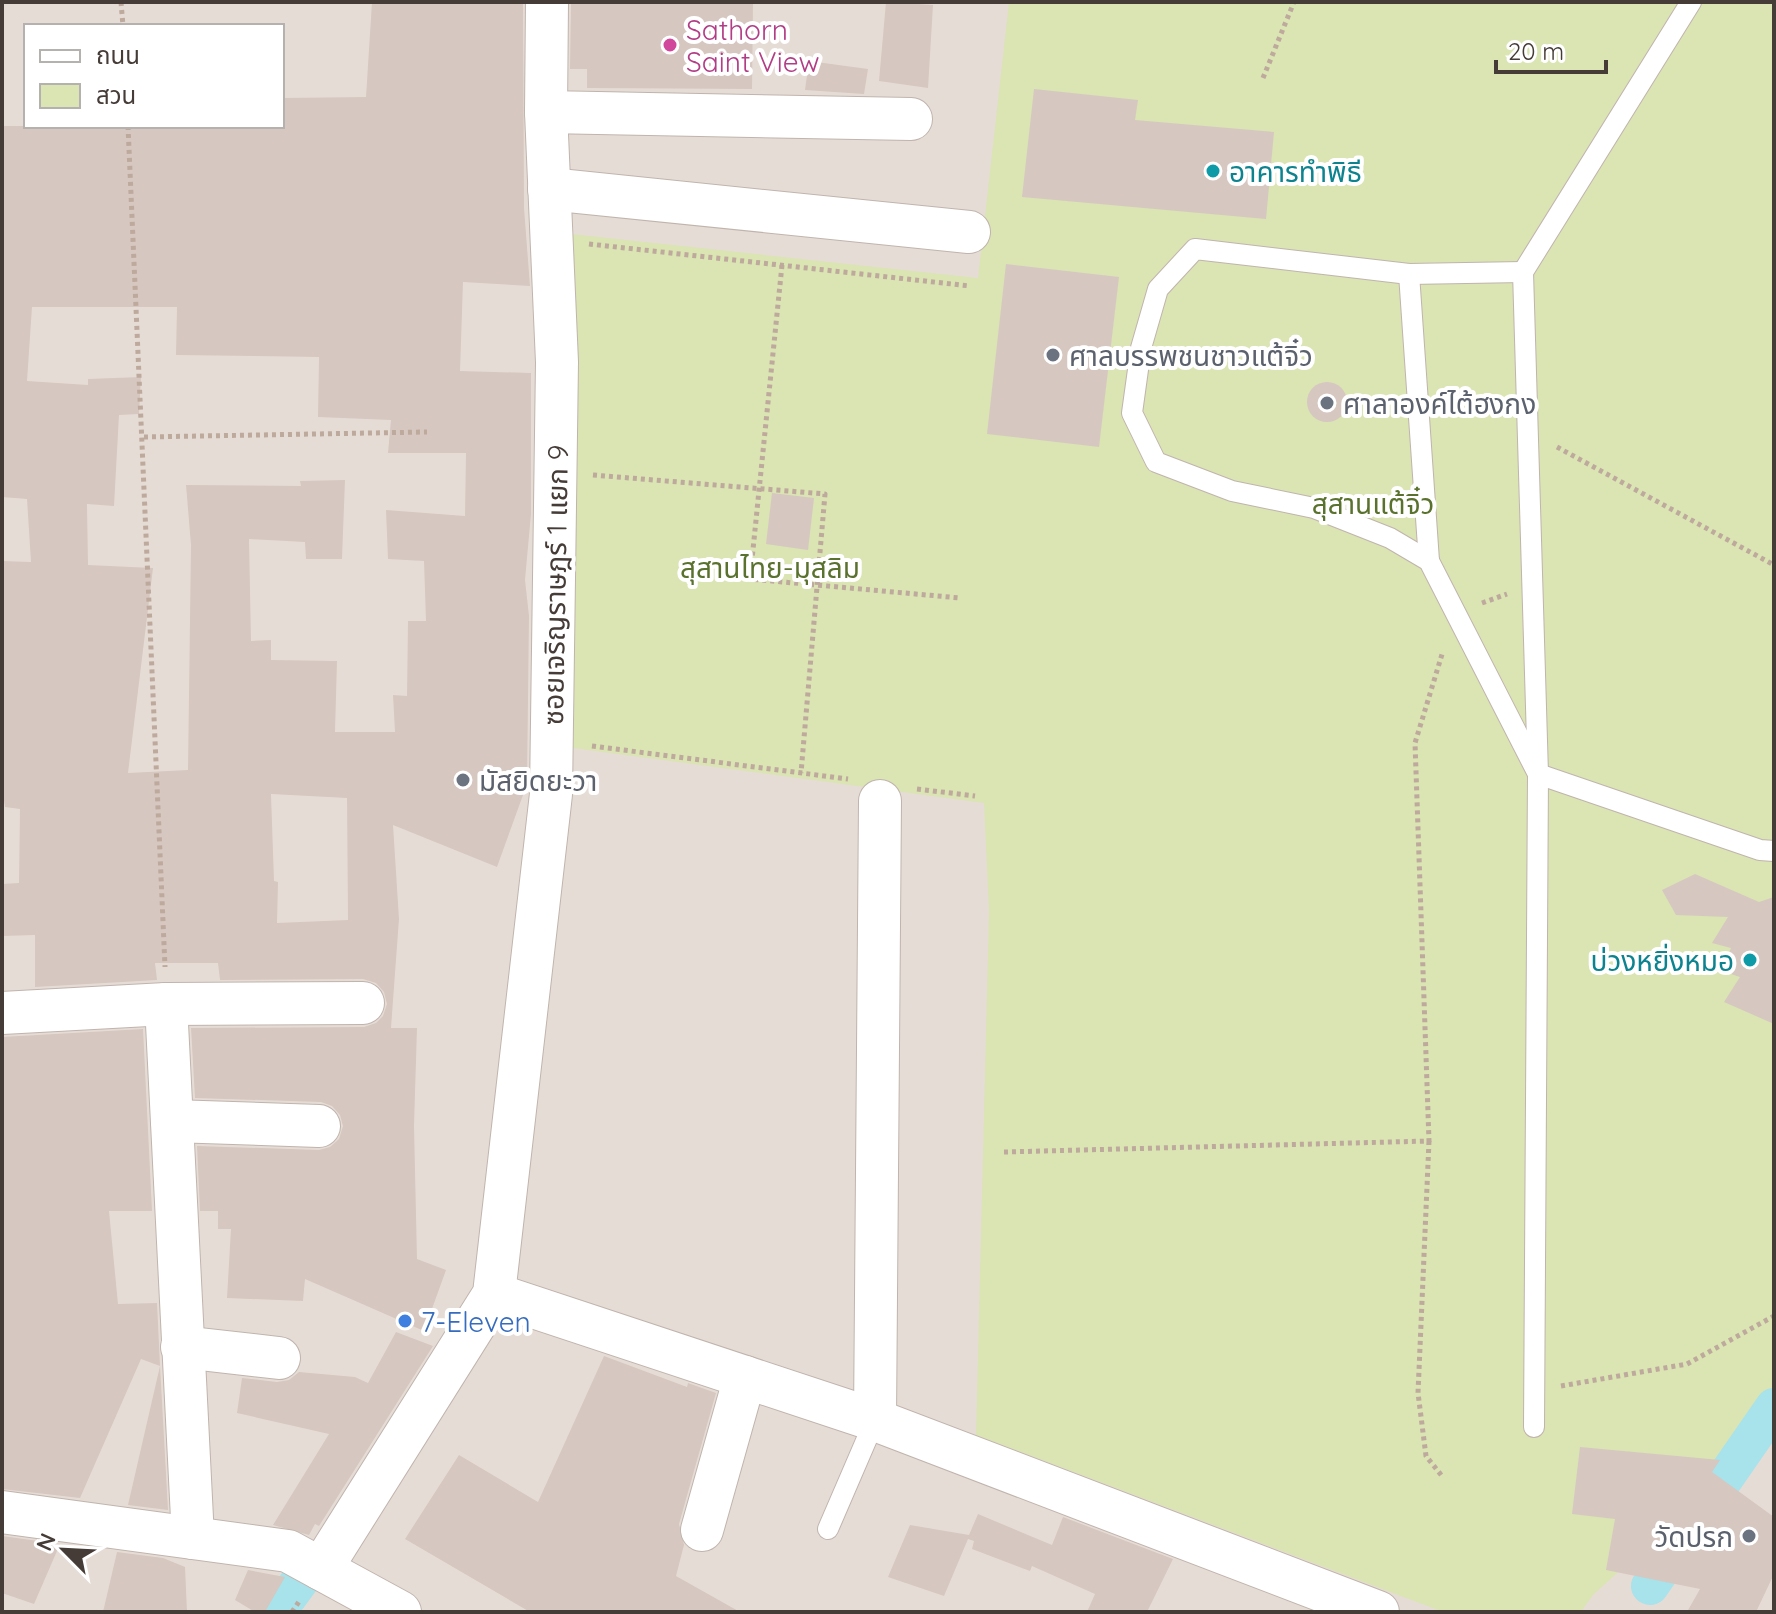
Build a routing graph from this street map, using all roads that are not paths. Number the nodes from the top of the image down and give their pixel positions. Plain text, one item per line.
1 (547, 2) edge
2 (1691, 2) edge
3 (546, 112) junction
4 (911, 119) dead end
5 (549, 189) junction
6 (969, 232) dead end
7 (1523, 272) junction
8 (1409, 274) junction
9 (1429, 561) junction
10 (1538, 774) junction
11 (885, 790) road end
12 (1774, 851) edge
13 (363, 1003) dead end
14 (166, 1004) junction
15 (2, 1013) edge
16 (172, 1121) junction
17 (319, 1126) dead end
18 (494, 1294) junction
19 (182, 1347) junction
20 (279, 1358) dead end
21 (745, 1377) junction
22 (875, 1420) junction
23 (1534, 1427) dead end
24 (2, 1512) edge
25 (828, 1529) dead end
26 (702, 1530) dead end
27 (193, 1538) junction
28 (321, 1569) junction
29 (1327, 1604) edge
30 (400, 1612) edge
31 (1378, 1612) edge

1 - 3 street, ซอยเจริญราษฎร์ 1 แยก 9
2 - 7 lane
3 - 4 street
3 - 5 street, ซอยเจริญราษฎร์ 1 แยก 9
5 - 6 street
5 - 18 street, ซอยเจริญราษฎร์ 1 แยก 9
7 - 8 lane
7 - 10 lane
8 - 9 lane
8 - 9 lane
9 - 10 lane
10 - 12 lane
10 - 23 lane
11 - 22 street
13 - 14 street
14 - 15 street
14 - 16 street
16 - 17 street
16 - 19 street
18 - 21 street
18 - 28 street
19 - 20 street
19 - 27 street
21 - 22 street
21 - 26 street
22 - 25 lane
22 - 29 street
24 - 27 street
27 - 28 street
28 - 30 street
29 - 31 street

